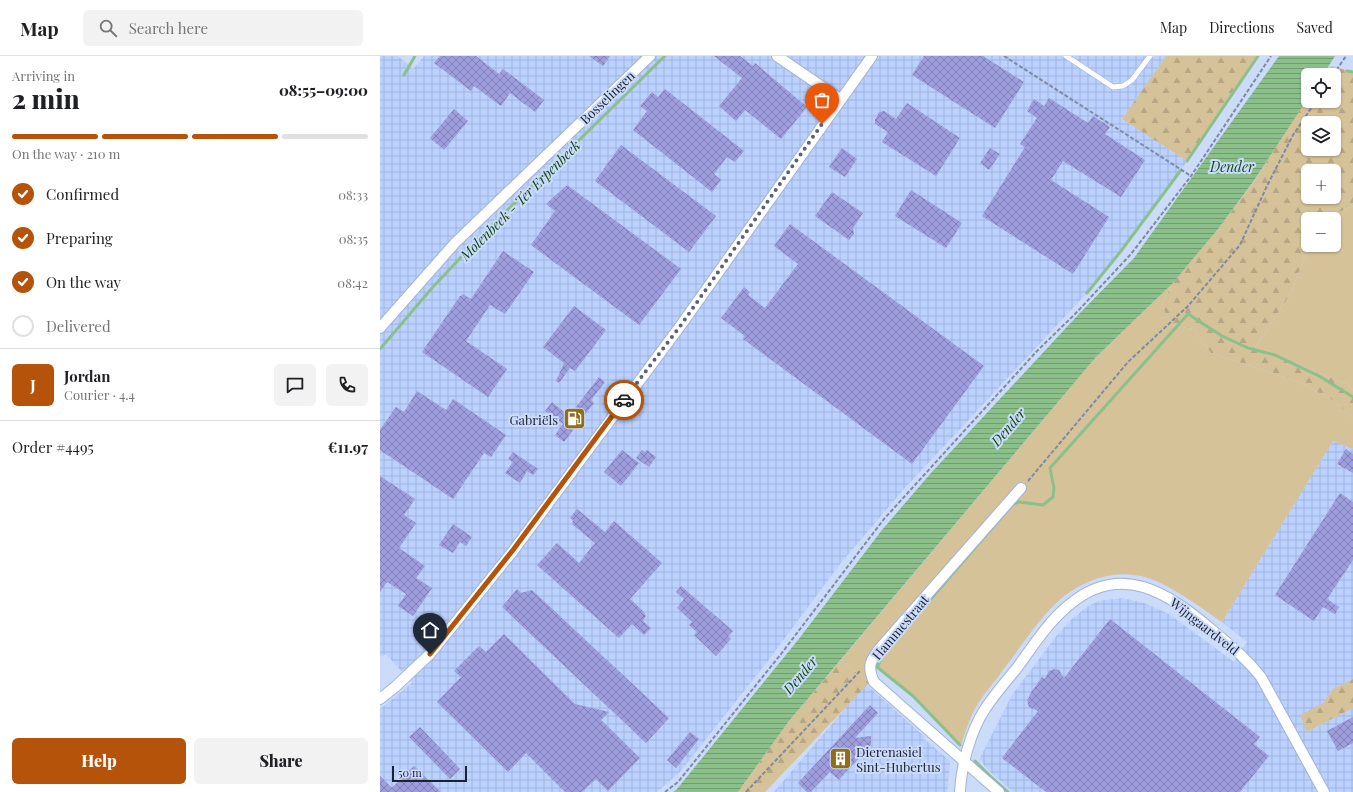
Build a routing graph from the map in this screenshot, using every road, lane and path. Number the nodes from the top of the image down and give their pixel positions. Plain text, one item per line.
1 (650, 56) edge
2 (777, 56) edge
3 (872, 56) edge
4 (1004, 56) edge
5 (1066, 56) edge
6 (1150, 56) edge
7 (1271, 56) edge
8 (1346, 56) edge
9 (1338, 68) edge
10 (840, 99) junction
11 (1311, 108) edge
12 (1192, 176) junction
13 (380, 328) edge
14 (1021, 488) joint
15 (871, 660) junction
16 (380, 699) edge
17 (965, 761) junction
18 (665, 792) edge
19 (746, 792) edge
20 (960, 792) edge
21 (999, 792) edge
22 (1324, 792) edge

1 - 13 street, Bosselingen
2 - 10 street
3 - 10 street
4 - 12 path
5 - 6 lane
7 - 12 path
8 - 9 path
10 - 16 street
11 - 14 path
12 - 18 path
14 - 15 street, Hammestraat
15 - 17 street, Hammestraat
15 - 19 path
17 - 20 street, Wijngaardveld
17 - 21 street, Hammestraat
17 - 22 street, Wijngaardveld

